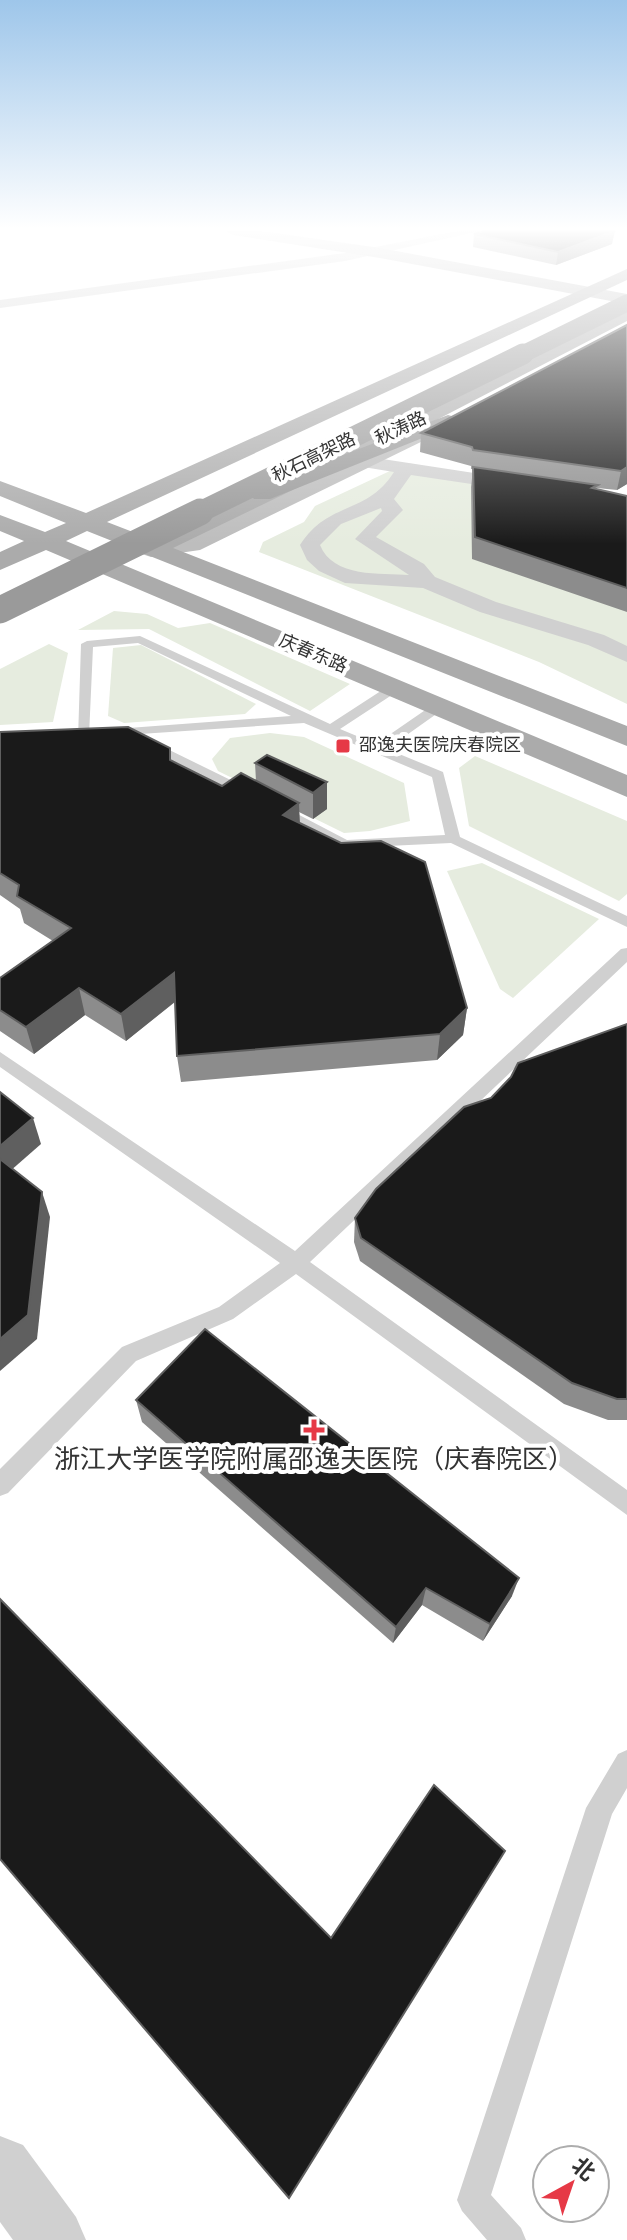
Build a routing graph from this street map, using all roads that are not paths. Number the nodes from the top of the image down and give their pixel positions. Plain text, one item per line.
1 (497, 336) edge
2 (519, 336) edge
3 (557, 336) edge
4 (585, 336) edge
5 (604, 336) edge
6 (616, 336) edge
7 (363, 462) junction
8 (406, 468) junction
9 (0, 488) edge
10 (537, 488) edge
11 (262, 494) junction
12 (383, 499) junction
13 (297, 502) dead end
14 (0, 522) edge
15 (328, 522) junction
16 (88, 524) junction
17 (46, 541) junction
18 (151, 549) junction
19 (0, 562) edge
20 (110, 569) junction
21 (427, 582) junction
22 (0, 587) edge
23 (0, 610) edge
24 (613, 618) dead end
25 (0, 623) edge
26 (589, 638) junction
27 (627, 655) edge
28 (394, 688) junction
29 (438, 707) junction
30 (306, 719) junction
31 (330, 730) junction
32 (127, 733) junction
33 (627, 737) edge
34 (376, 750) junction
35 (627, 787) edge
36 (453, 839) junction
37 (627, 922) edge
38 (627, 953) edge
39 (0, 1058) edge
40 (296, 1263) junction
41 (0, 1485) edge
42 (627, 1504) edge
43 (627, 1763) edge
44 (0, 2168) edge
45 (53, 2240) edge
46 (509, 2240) edge

1 - 16 main road
2 - 22 highway, 秋石高架路
3 - 23 highway, 秋石高架路, bridge
4 - 11 main road, 秋涛路
5 - 11 highway
6 - 7 main road
7 - 8 street
7 - 18 main road
8 - 10 street
8 - 12 street
9 - 16 main road, 庆春东路
11 - 18 main road, 秋涛路
12 - 15 street
12 - 21 street
13 - 15 street
14 - 17 main road, 庆春东路
15 - 21 street
16 - 17 main road
16 - 18 main road, 庆春东路
17 - 19 main road
17 - 20 main road, 庆春东路
18 - 20 main road, 秋涛路
18 - 33 main road, 庆春东路
20 - 25 main road, 秋涛路
20 - 28 main road, 庆春东路
21 - 26 street
24 - 26 street
26 - 27 street
28 - 29 main road, 庆春东路
28 - 31 lane
29 - 34 lane
29 - 35 main road, 庆春东路
30 - 31 lane
30 - 32 lane
30 - 32 lane
31 - 34 lane
32 - 36 lane
34 - 36 lane
36 - 37 lane
38 - 40 lane
39 - 40 lane
40 - 41 lane
40 - 42 lane
43 - 46 lane
44 - 45 street

